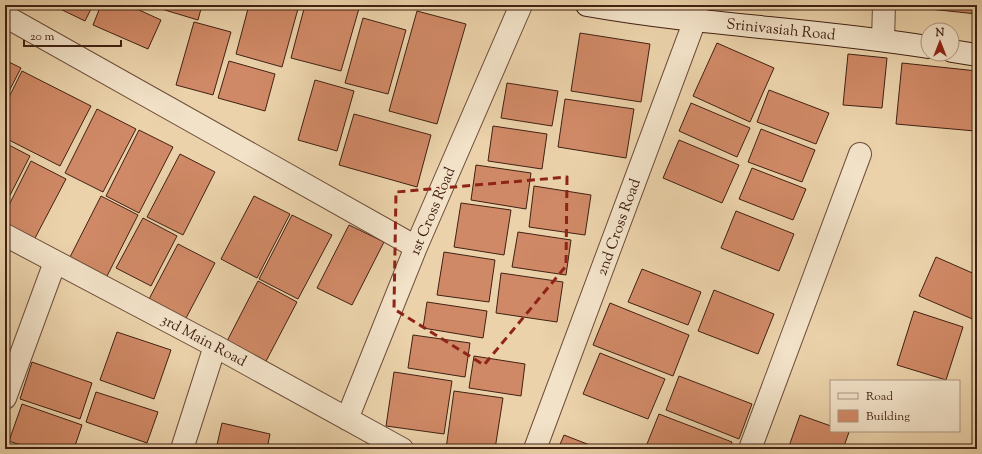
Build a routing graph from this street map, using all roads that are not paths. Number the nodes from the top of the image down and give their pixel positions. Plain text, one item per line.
1 (521, 5) edge
2 (587, 5) edge
3 (884, 5) edge
4 (696, 13) edge
5 (5, 16) edge
6 (883, 40) junction
7 (920, 46) edge
8 (960, 52) edge
9 (977, 55) edge
10 (860, 154) dead end
11 (5, 235) edge
12 (416, 247) junction
13 (55, 262) junction
14 (215, 346) junction
15 (5, 398) edge
16 (348, 419) junction
17 (182, 449) edge
18 (402, 449) edge
19 (535, 449) edge
20 (750, 449) edge

1 - 12 street, 1st Cross Road
2 - 4 street, Srinivasiah Road
3 - 6 street
4 - 6 street, Srinivasiah Road
4 - 19 street, 2nd Cross Road
5 - 12 street
6 - 7 street, Srinivasiah Road
8 - 9 street
10 - 20 street
11 - 13 street, 3rd Main Road
12 - 16 street, 1st Cross Road
13 - 14 street, 3rd Main Road
13 - 15 street
14 - 16 street, 3rd Main Road
14 - 17 street
16 - 18 street, 3rd Main Road

